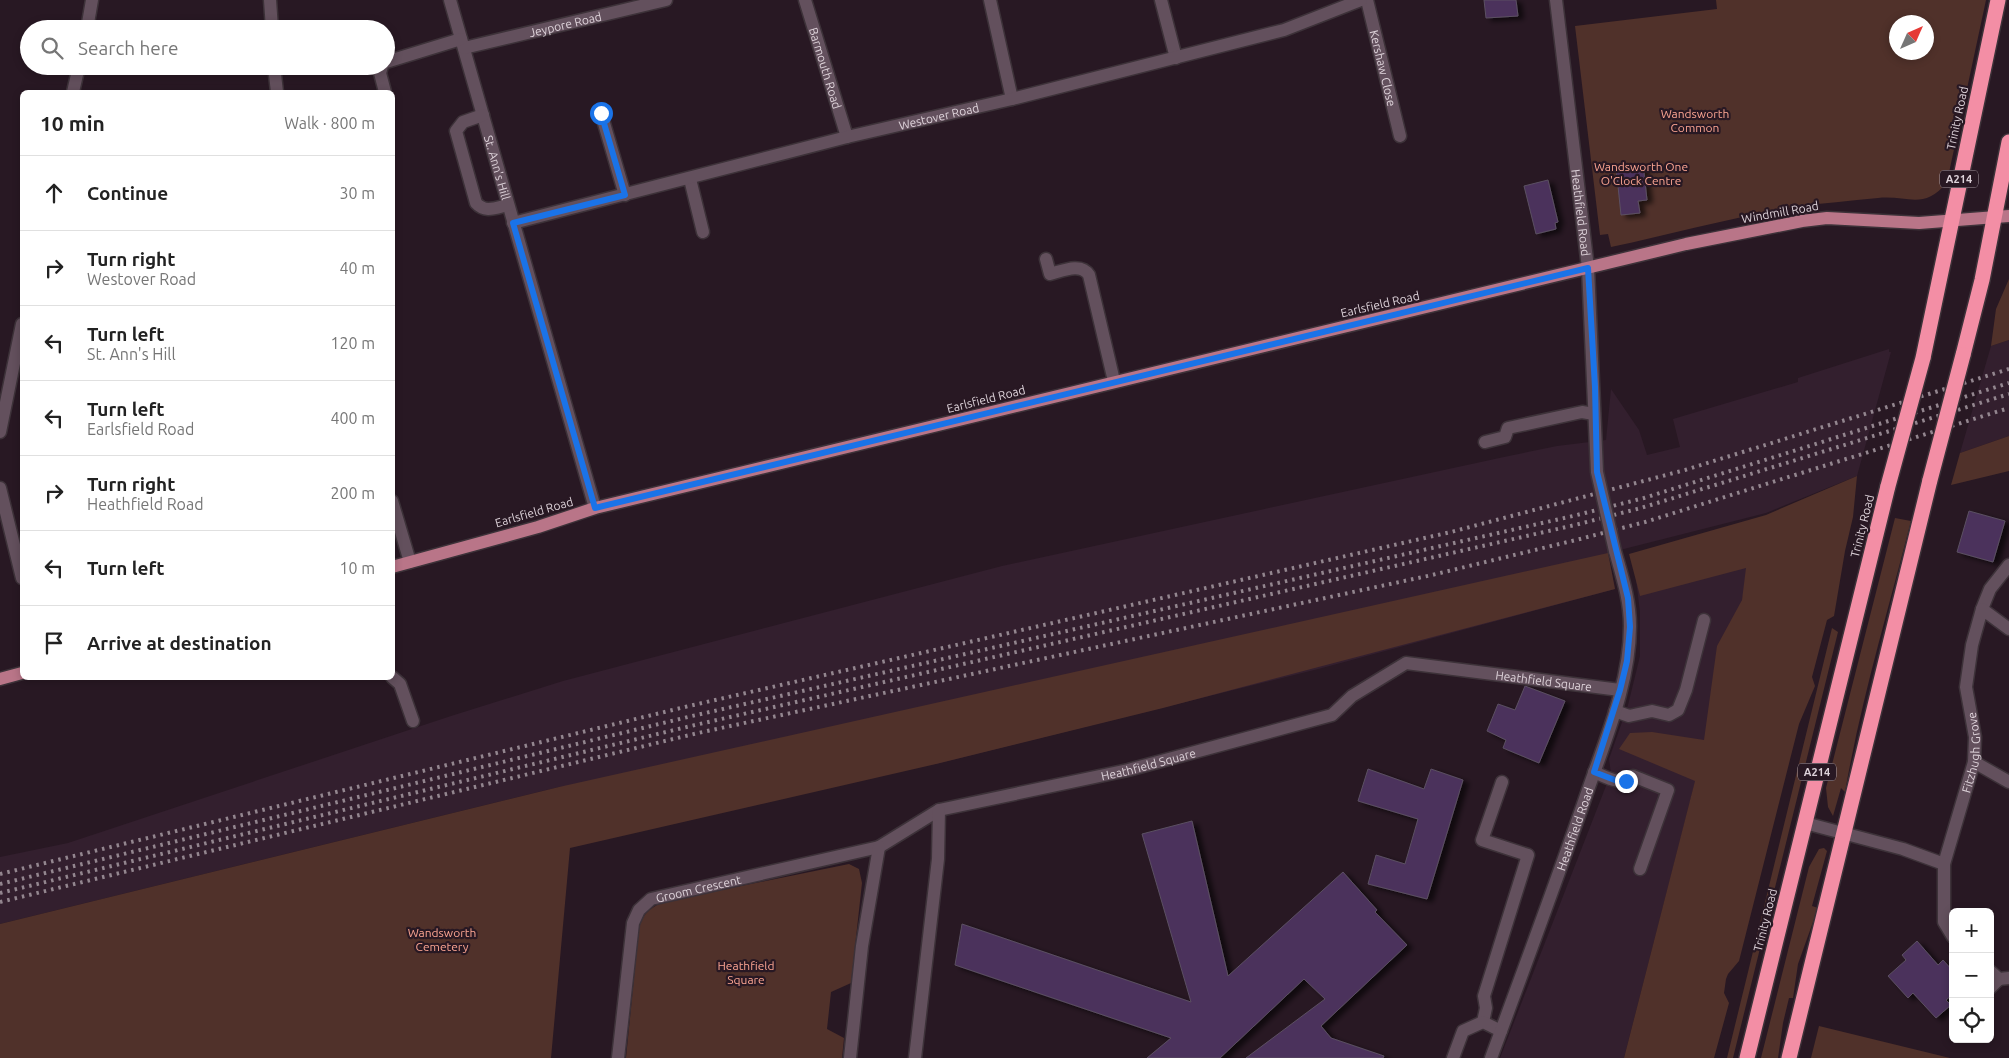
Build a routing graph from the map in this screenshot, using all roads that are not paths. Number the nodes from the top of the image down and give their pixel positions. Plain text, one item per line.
1 (92, 0) edge
2 (270, 0) edge
3 (450, 0) edge
4 (666, 0) edge
5 (805, 0) edge
6 (990, 0) edge
7 (1161, 0) edge
8 (1362, 0) edge
9 (1366, 0) edge
10 (1556, 0) edge
11 (1998, 0) edge
12 (635, 4) edge
13 (88, 20) edge
14 (271, 20) edge
15 (462, 44) junction
16 (1176, 58) junction
17 (395, 60) edge
18 (77, 75) edge
19 (275, 75) edge
20 (381, 75) edge
21 (74, 90) edge
22 (277, 90) edge
23 (384, 90) edge
24 (1012, 99) junction
25 (601, 113) dead end
26 (483, 115) junction
27 (1400, 136) dead end
28 (847, 137) junction
29 (2009, 142) edge
30 (690, 179) junction
31 (625, 195) junction
32 (508, 205) junction
33 (2001, 217) edge
34 (1951, 221) junction
35 (513, 223) junction
36 (703, 232) dead end
37 (1046, 259) dead end
38 (1588, 268) junction
39 (20, 334) edge
40 (1114, 381) junction
41 (1594, 414) junction
42 (0, 432) edge
43 (1485, 442) dead end
44 (0, 488) edge
45 (595, 508) junction
46 (395, 511) edge
47 (410, 562) junction
48 (2009, 565) edge
49 (20, 566) edge
50 (395, 566) edge
51 (1982, 609) junction
52 (1704, 620) dead end
53 (2009, 629) edge
54 (20, 674) edge
55 (0, 679) edge
56 (395, 680) edge
57 (1620, 690) junction
58 (1614, 711) junction
59 (413, 721) dead end
60 (1974, 762) junction
61 (1594, 772) junction
62 (1502, 782) dead end
63 (2009, 782) edge
64 (940, 810) junction
65 (1805, 823) junction
66 (1843, 832) junction
67 (879, 847) junction
68 (1944, 864) junction
69 (1640, 870) dead end
70 (1949, 930) edge
71 (1483, 1022) junction
72 (1501, 1031) junction
73 (618, 1058) edge
74 (850, 1058) edge
75 (915, 1058) edge
76 (1453, 1058) edge
77 (1491, 1058) edge
78 (1747, 1058) edge
79 (1789, 1058) edge

1 - 13 street
2 - 14 street
3 - 15 street, St. Ann's Hill
4 - 12 street, Jeypore Road
5 - 28 street, Barmouth Road
6 - 24 street
7 - 16 street
8 - 16 street, Westover Road
9 - 27 street, Kershaw Close
10 - 38 street, Heathfield Road
11 - 34 highway, Trinity Road / A214
12 - 15 street, Jeypore Road
15 - 17 street, Jeypore Road
15 - 26 street, St. Ann's Hill
16 - 24 street, Westover Road
18 - 21 street
19 - 22 street
20 - 23 street
24 - 28 street, Westover Road
25 - 31 street
26 - 32 street, St. Ann's Hill
26 - 32 street
28 - 30 street, Westover Road
29 - 33 highway, A214
30 - 31 street, Westover Road
30 - 36 street
31 - 35 street, Westover Road
32 - 35 street, St. Ann's Hill
33 - 34 main road, Windmill Road
33 - 66 highway, A214, bridge
34 - 38 main road, Windmill Road
34 - 65 highway, Trinity Road / A214, bridge
35 - 45 street, St. Ann's Hill
37 - 40 street
38 - 40 main road, Earlsfield Road
38 - 41 street, Heathfield Road
39 - 42 street
40 - 45 main road, Earlsfield Road
41 - 43 street
41 - 57 street, Heathfield Road, bridge
44 - 49 street
45 - 47 main road, Earlsfield Road
46 - 47 street
47 - 50 main road, Earlsfield Road
48 - 51 street, Fitzhugh Grove
51 - 53 street
51 - 60 street, Fitzhugh Grove
52 - 58 street
54 - 55 main road
56 - 59 street
57 - 58 street, Heathfield Road
57 - 64 street, Heathfield Square
58 - 61 street, Heathfield Road
60 - 63 street
60 - 68 street, Fitzhugh Grove
61 - 69 street
61 - 72 street, Heathfield Road
62 - 71 street
64 - 67 street, Heathfield Square
64 - 75 street
65 - 66 street
65 - 78 highway, Trinity Road / A214
66 - 68 street
66 - 79 highway, A214
67 - 73 street, Groom Crescent
67 - 74 street
68 - 70 street, Fitzhugh Grove
71 - 72 street
71 - 76 street
72 - 77 street, Heathfield Road

